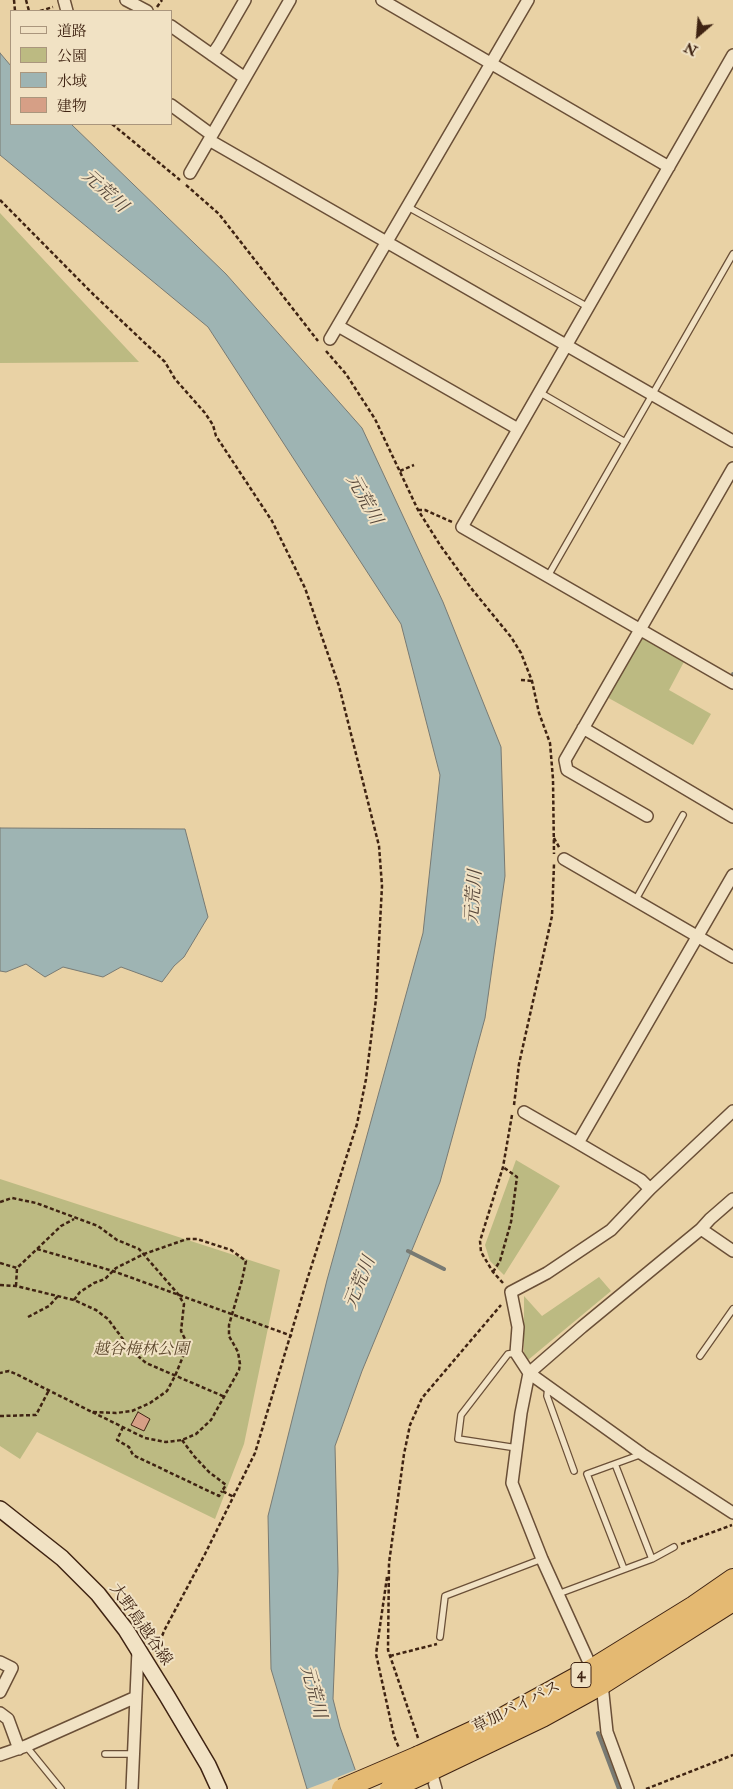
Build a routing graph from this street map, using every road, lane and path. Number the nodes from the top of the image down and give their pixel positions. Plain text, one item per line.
1 (126, 0) edge
2 (245, 0) edge
3 (290, 0) edge
4 (382, 0) edge
5 (528, 0) edge
6 (145, 10) edge
7 (172, 27) edge
8 (212, 55) junction
9 (733, 55) edge
10 (492, 63) junction
11 (245, 78) junction
12 (172, 106) edge
13 (113, 125) edge
14 (210, 137) junction
15 (669, 167) junction
16 (190, 173) dead end
17 (0, 200) edge
18 (408, 207) junction
19 (387, 242) junction
20 (733, 254) edge
21 (588, 307) junction
22 (338, 326) junction
23 (330, 339) dead end
24 (566, 345) junction
25 (540, 392) junction
26 (652, 395) junction
27 (518, 429) junction
28 (733, 441) edge
29 (625, 442) junction
30 (414, 465) dead end
31 (733, 468) edge
32 (400, 471) junction
33 (418, 510) junction
34 (462, 527) junction
35 (548, 576) junction
36 (640, 629) junction
37 (521, 680) dead end
38 (532, 680) junction
39 (733, 683) edge
40 (583, 728) junction
41 (683, 814) dead end
42 (647, 816) dead end
43 (733, 817) edge
44 (564, 858) dead end
45 (733, 875) edge
46 (635, 901) junction
47 (697, 936) junction
48 (733, 957) edge
49 (733, 1111) edge
50 (524, 1112) dead end
51 (578, 1143) junction
52 (503, 1167) junction
53 (650, 1189) junction
54 (733, 1200) edge
55 (0, 1202) edge
56 (76, 1218) junction
57 (701, 1229) junction
58 (37, 1249) junction
59 (733, 1251) edge
60 (144, 1254) junction
61 (0, 1263) edge
62 (17, 1268) junction
63 (114, 1271) junction
64 (493, 1272) junction
65 (0, 1285) edge
66 (16, 1286) junction
67 (511, 1292) junction
68 (178, 1294) junction
69 (58, 1296) junction
70 (74, 1300) junction
71 (733, 1309) edge
72 (233, 1314) junction
73 (28, 1317) dead end
74 (292, 1336) junction
75 (516, 1352) junction
76 (700, 1356) dead end
77 (530, 1373) junction
78 (0, 1374) edge
79 (175, 1376) junction
80 (548, 1386) junction
81 (49, 1390) junction
82 (225, 1396) junction
83 (92, 1412) junction
84 (0, 1416) edge
85 (123, 1427) junction
86 (182, 1440) junction
87 (517, 1448) junction
88 (642, 1454) junction
89 (615, 1464) junction
90 (574, 1470) dead end
91 (222, 1491) junction
92 (234, 1497) junction
93 (0, 1508) edge
94 (733, 1513) edge
95 (733, 1524) edge
96 (674, 1547) joint
97 (542, 1559) junction
98 (652, 1559) junction
99 (389, 1564) junction
100 (624, 1569) junction
101 (733, 1579) edge
102 (558, 1594) junction
103 (733, 1601) edge
104 (440, 1637) joint
105 (138, 1650) junction
106 (390, 1656) junction
107 (0, 1662) edge
108 (149, 1667) junction
109 (597, 1677) junction
110 (0, 1692) edge
111 (136, 1697) junction
112 (0, 1713) edge
113 (22, 1747) junction
114 (105, 1754) dead end
115 (134, 1754) junction
116 (0, 1755) edge
117 (733, 1755) edge
118 (423, 1766) edge
119 (61, 1789) edge
120 (132, 1789) edge
121 (219, 1789) edge
122 (342, 1789) edge
123 (390, 1789) edge
124 (628, 1789) edge
125 (646, 1789) edge

1 - 6 street
2 - 8 street
3 - 11 street
4 - 10 street
5 - 10 street
7 - 8 street
8 - 11 street
9 - 15 street
10 - 15 street
10 - 18 street
11 - 14 street
12 - 14 street
13 - 32 path
14 - 16 street
14 - 19 street
15 - 21 street
17 - 74 path
18 - 19 street
18 - 21 lane
19 - 22 street
19 - 24 street
20 - 26 lane
21 - 24 street
22 - 23 street
22 - 27 street
24 - 25 street
24 - 26 street
25 - 27 street
25 - 29 lane
26 - 28 street
26 - 29 lane
27 - 34 street
29 - 35 lane
30 - 32 path
31 - 36 street
32 - 33 path
33 - 34 path
33 - 38 path
34 - 35 street
35 - 36 street
36 - 39 street
36 - 40 street
37 - 38 path
38 - 52 path
40 - 42 street
40 - 43 street
41 - 46 lane
44 - 46 street
45 - 47 street
46 - 47 street
47 - 48 street
47 - 51 street
49 - 53 street
50 - 51 street
51 - 53 street
52 - 64 path
52 - 64 path
53 - 67 street
54 - 57 street
55 - 56 path
56 - 58 path
56 - 60 path
57 - 59 street
57 - 77 street
58 - 62 path
58 - 63 path
60 - 63 path
60 - 68 path
60 - 72 path
61 - 62 path
62 - 66 path
63 - 68 path
63 - 70 path
64 - 67 path
65 - 66 path
66 - 69 path
67 - 75 street
67 - 99 path
68 - 72 path
68 - 79 path
69 - 70 path
69 - 73 path
70 - 79 path
71 - 76 lane
72 - 74 path
72 - 82 path
74 - 92 path
75 - 77 street
75 - 87 lane
77 - 80 street
77 - 87 street
78 - 81 path
79 - 82 path
79 - 83 path
80 - 88 street
80 - 90 lane
81 - 83 path
81 - 84 path
82 - 86 path
83 - 85 path
85 - 86 path
85 - 91 path
86 - 91 path
87 - 97 street
88 - 89 lane
88 - 94 street
89 - 98 lane
89 - 100 lane
91 - 92 path
92 - 108 path
93 - 105 main road, 大野島越谷線
95 - 96 path
96 - 98 lane
97 - 102 street
97 - 104 lane
98 - 100 lane
99 - 106 path
99 - 118 path
100 - 102 lane
101 - 109 highway, 草加バイパス / 4
102 - 109 street
103 - 109 highway, 草加バイパス / 4
104 - 106 path
105 - 108 main road, 大野島越谷線
105 - 111 street
106 - 118 path
107 - 110 street
108 - 121 main road, 大野島越谷線
109 - 118 highway, 草加バイパス / 4
109 - 124 street
111 - 113 street
111 - 115 street
112 - 113 street
113 - 116 street
113 - 119 lane
114 - 115 lane
115 - 120 street
117 - 125 path
118 - 122 highway, 草加バイパス / 4, bridge
118 - 123 highway, 草加バイパス / 4, bridge

